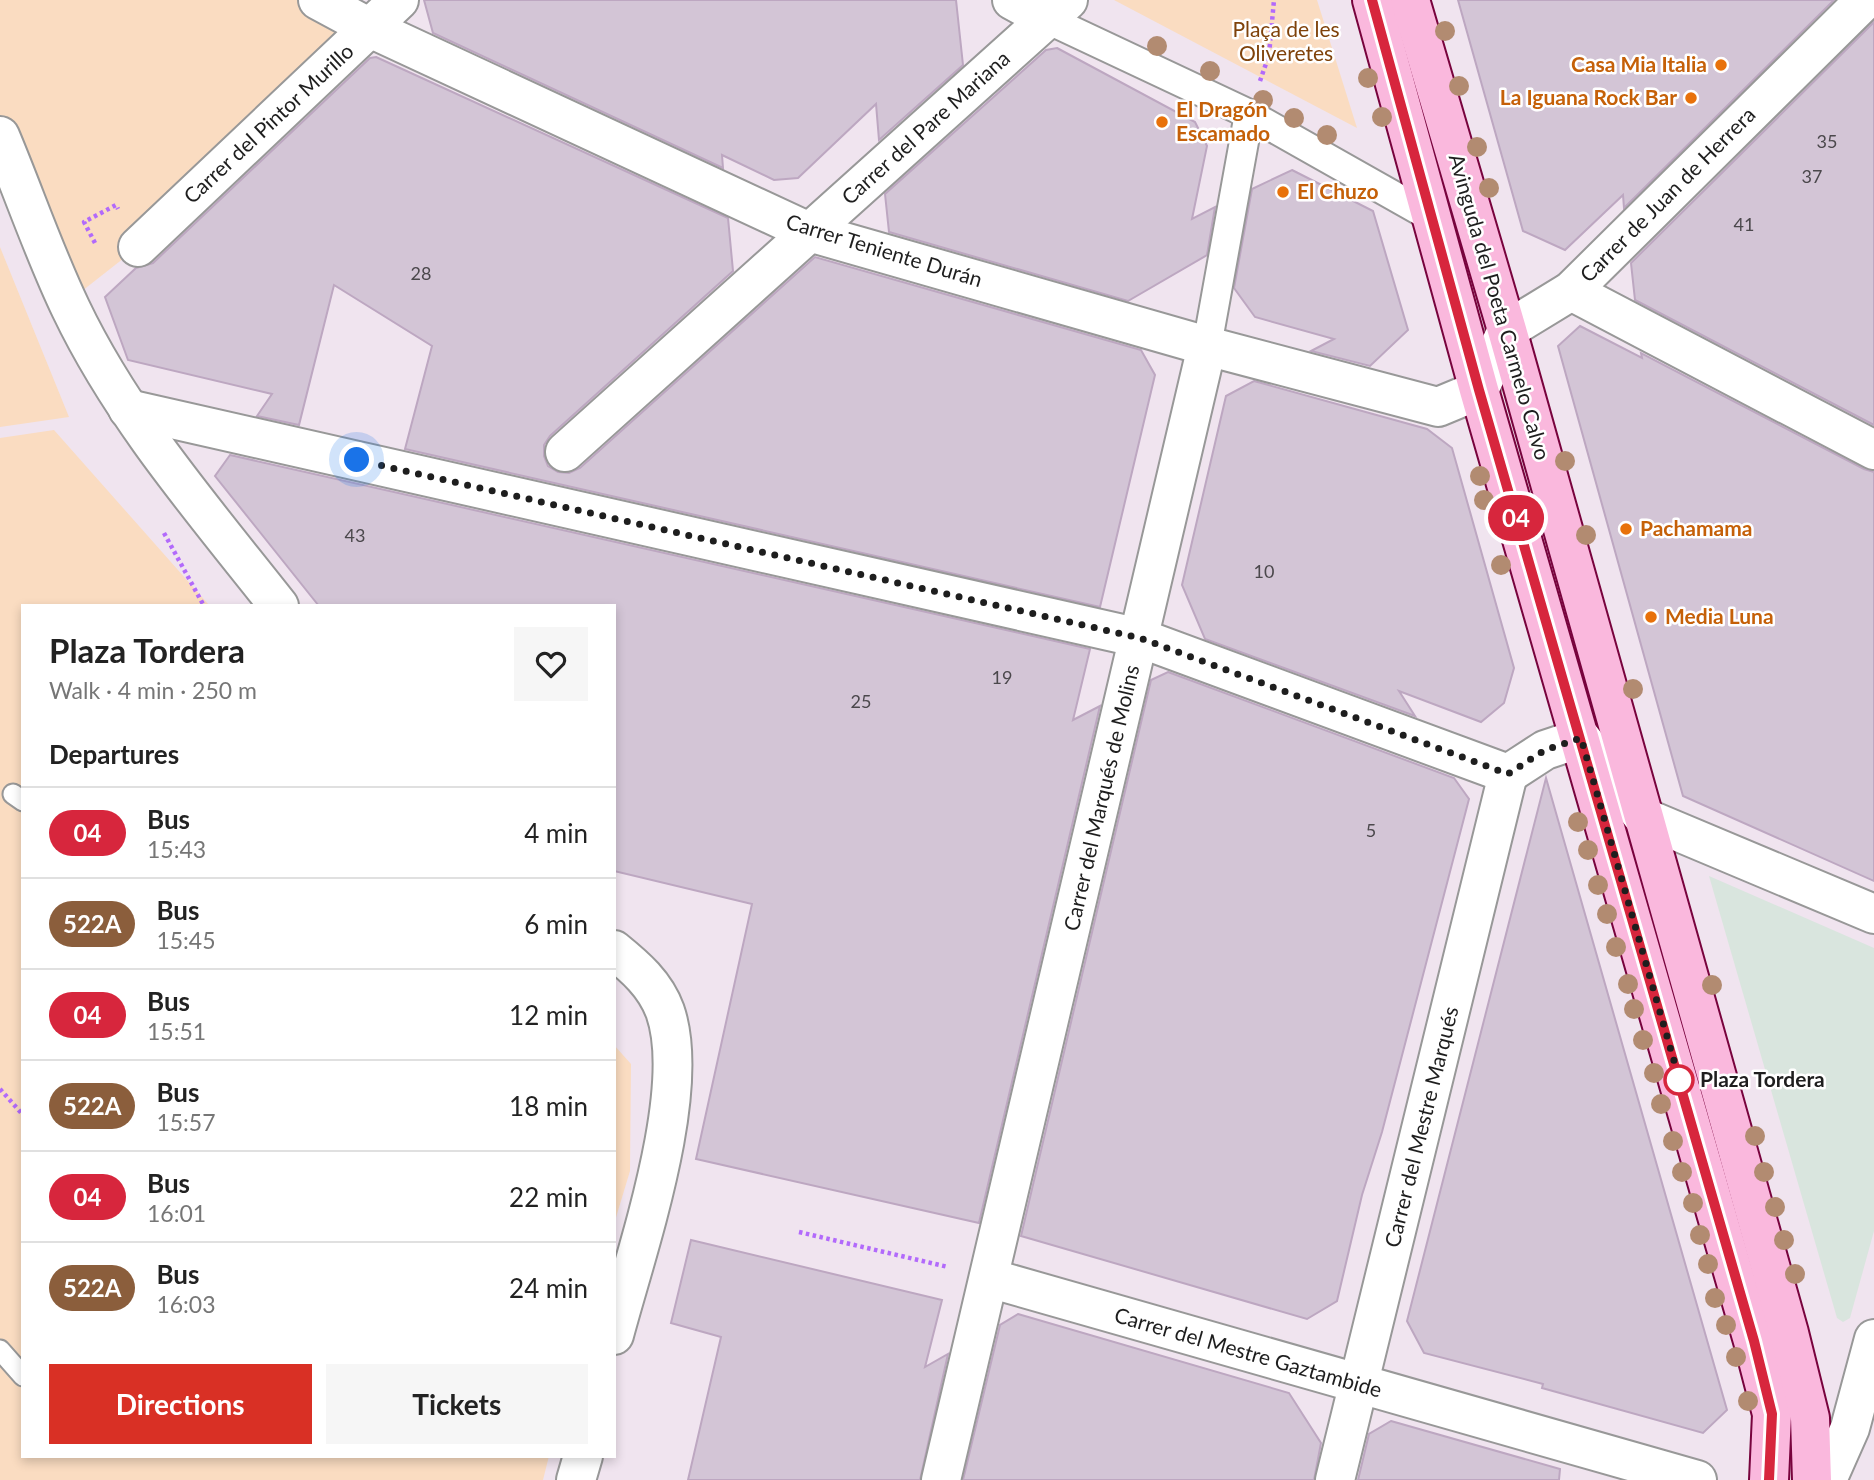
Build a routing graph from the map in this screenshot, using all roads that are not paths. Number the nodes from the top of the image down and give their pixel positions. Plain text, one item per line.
1 (318, 0) edge
2 (399, 0) edge
3 (1012, 0) edge
4 (1372, 0) edge
5 (1410, 0) edge
6 (1865, 0) edge
7 (1058, 9) edge
8 (370, 28) junction
9 (1249, 114) junction
10 (0, 136) edge
11 (1433, 218) junction
12 (808, 232) junction
13 (138, 247) dead end
14 (1570, 291) junction
15 (1507, 330) junction
16 (1207, 346) junction
17 (1479, 390) junction
18 (128, 409) junction
19 (1874, 450) edge
20 (565, 452) dead end
21 (277, 604) edge
22 (1140, 638) junction
23 (1581, 738) junction
24 (1508, 774) junction
25 (1643, 817) junction
26 (1874, 914) edge
27 (616, 952) edge
28 (989, 1278) junction
29 (616, 1327) edge
30 (1874, 1339) edge
31 (0, 1350) edge
32 (21, 1374) edge
33 (1359, 1386) junction
34 (582, 1458) edge
35 (576, 1480) edge
36 (941, 1480) edge
37 (1335, 1480) edge
38 (1697, 1480) edge
39 (1769, 1480) edge
40 (1812, 1480) edge
41 (1826, 1480) edge

1 - 8 street, Carrer Teniente Durán
2 - 8 street, Carrer del Pintor Murillo
3 - 7 street
4 - 11 main road, Avinguda del Poeta Carmelo Calvo
5 - 15 main road, Avinguda del Poeta Carmelo Calvo
6 - 14 street, Carrer de Juan de Herrera
7 - 9 street
7 - 12 street, Carrer del Pare Mariana
8 - 12 street, Carrer Teniente Durán
8 - 13 street, Carrer del Pintor Murillo
9 - 11 street
9 - 16 street, Carrer del Marqués de Molins
10 - 18 street
11 - 17 main road, Avinguda del Poeta Carmelo Calvo
12 - 16 street, Carrer Teniente Durán
12 - 20 street, Carrer del Pare Mariana
14 - 15 street, Carrer de Juan de Herrera
14 - 19 street
15 - 17 street
15 - 25 main road, Avinguda del Poeta Carmelo Calvo
16 - 17 street, Carrer Teniente Durán
16 - 22 street, Carrer del Marqués de Molins
17 - 23 main road, Avinguda del Poeta Carmelo Calvo
18 - 21 street
18 - 22 street
22 - 24 street
22 - 28 street, Carrer del Marqués de Molins
23 - 24 street
23 - 25 street
23 - 39 main road, Avinguda del Poeta Carmelo Calvo
24 - 33 street, Carrer del Mestre Marqués
25 - 26 street
25 - 40 main road, Avinguda del Poeta Carmelo Calvo
27 - 29 street
28 - 33 street, Carrer del Mestre Gaztambide
28 - 36 street, Carrer del Marqués de Molins
30 - 41 street
31 - 32 lane
33 - 37 street, Carrer del Mestre Marqués
33 - 38 street, Carrer del Mestre Gaztambide
34 - 35 street

